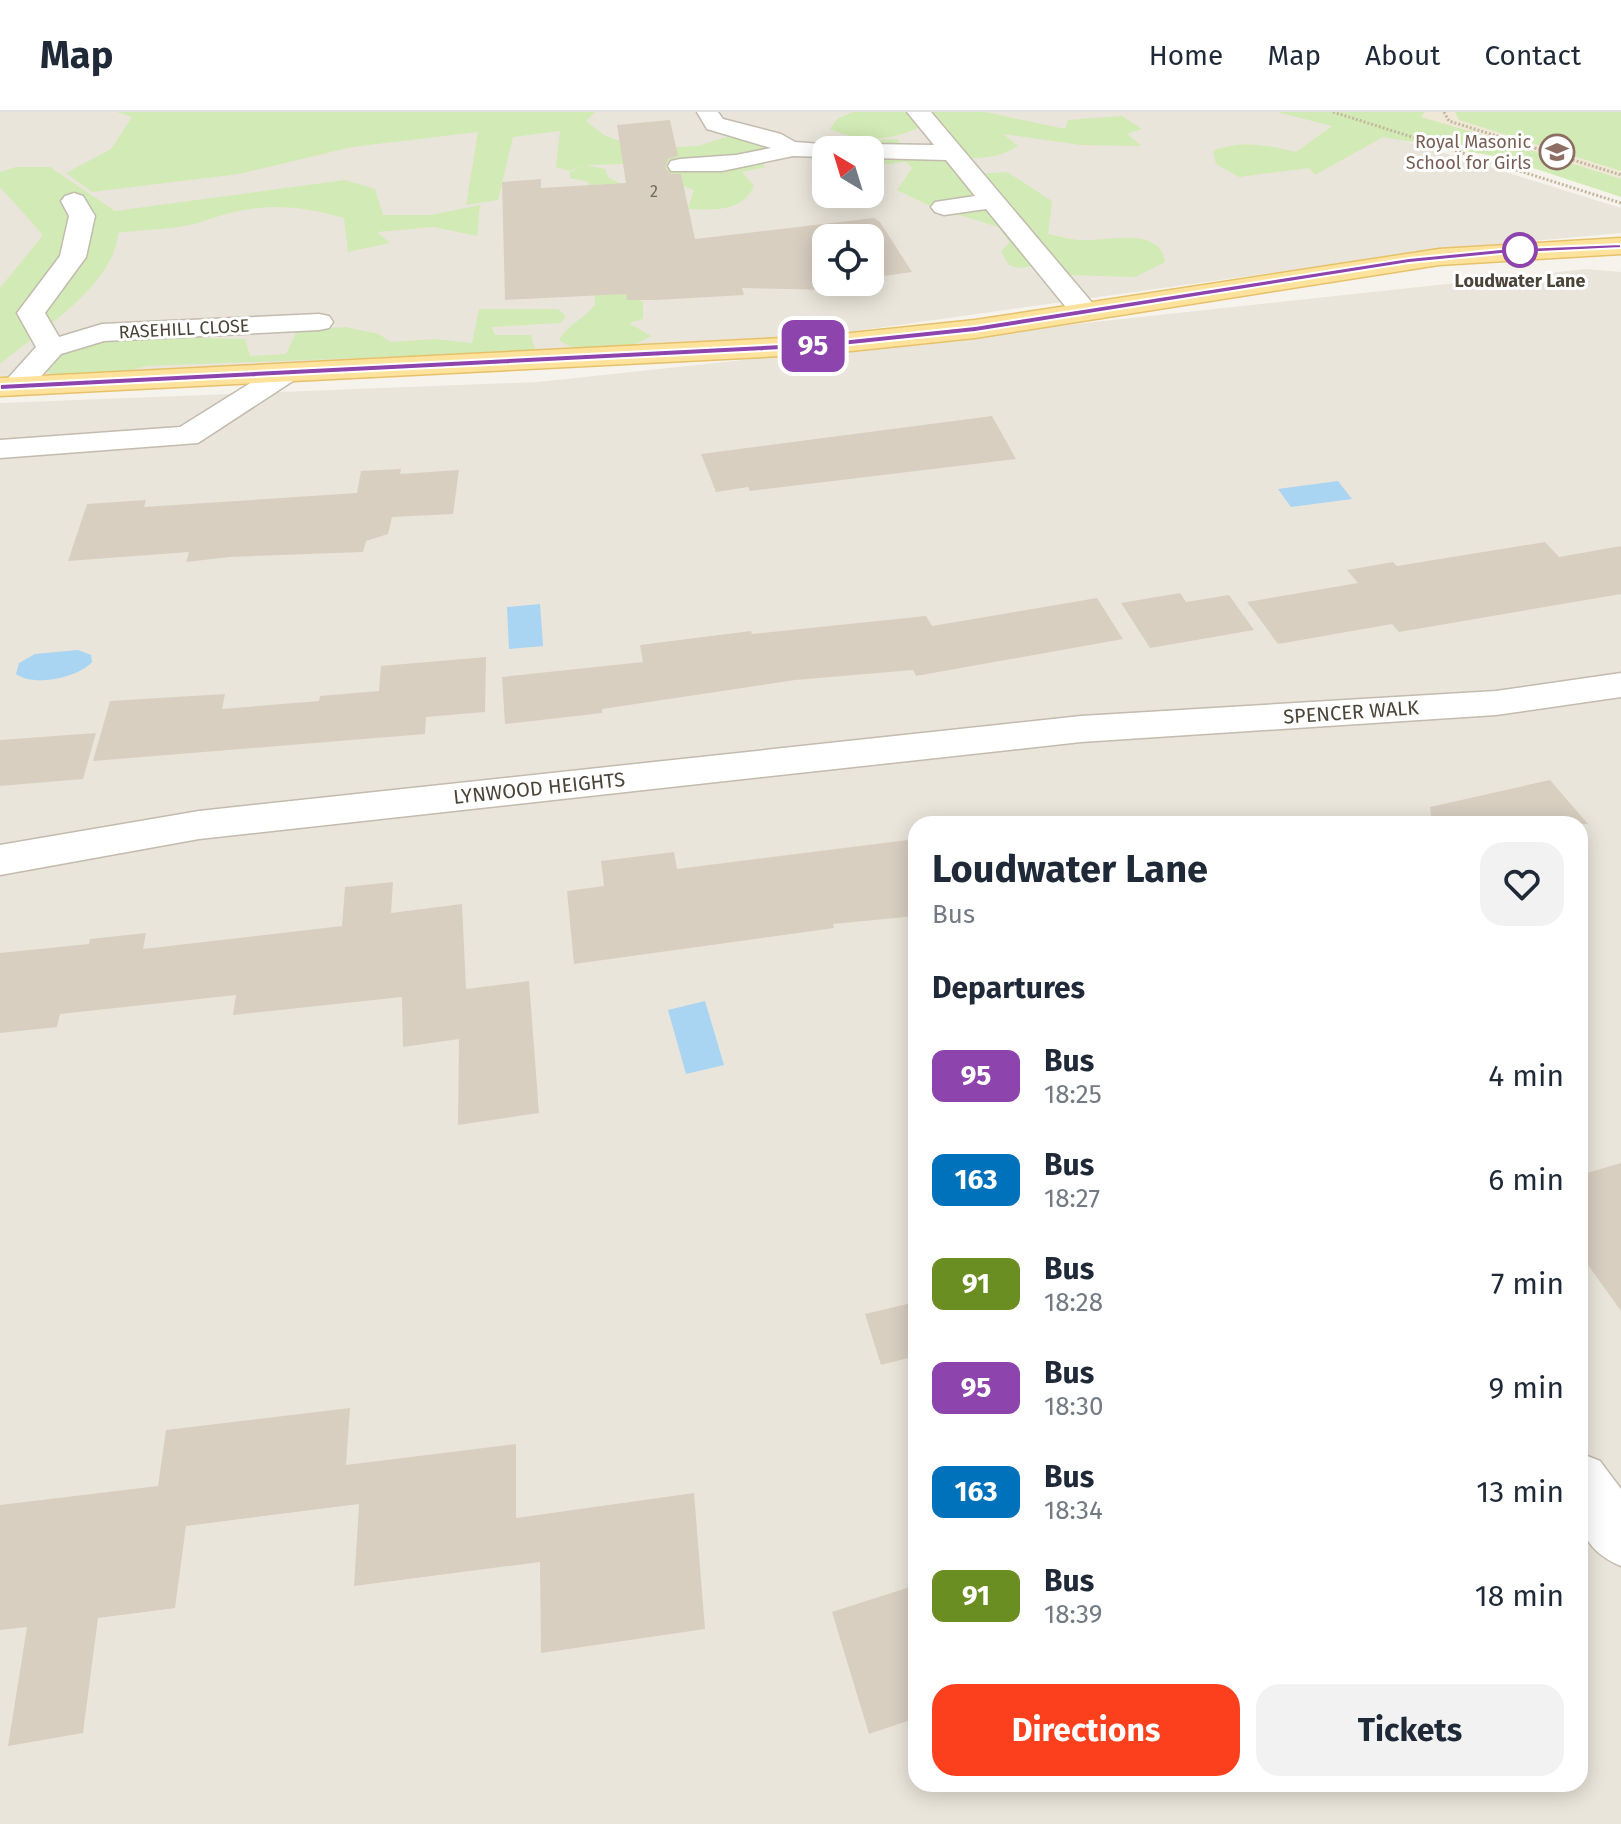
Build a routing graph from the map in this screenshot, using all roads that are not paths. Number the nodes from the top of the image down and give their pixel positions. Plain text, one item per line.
1 (919, 112) edge
2 (707, 114) edge
3 (790, 149) junction
4 (812, 150) edge
5 (884, 151) edge
6 (953, 153) junction
7 (680, 166) dead end
8 (74, 201) dead end
9 (993, 201) junction
10 (944, 207) dead end
11 (1621, 246) edge
12 (1084, 311) junction
13 (319, 322) dead end
14 (51, 348) junction
15 (286, 373) junction
16 (8, 386) edge
17 (0, 449) edge
18 (1621, 685) edge
19 (1081, 729) joint
20 (0, 860) edge
21 (1588, 1492) edge
22 (1621, 1537) edge

1 - 6 street
2 - 3 street
3 - 4 street
3 - 7 street
5 - 6 street
6 - 9 street
8 - 14 street
9 - 10 street
9 - 12 street
11 - 12 main road
12 - 15 main road
13 - 14 street, RASEHILL CLOSE
14 - 16 street
15 - 16 main road
15 - 17 street
18 - 19 street, SPENCER WALK
19 - 20 street, LYNWOOD HEIGHTS
21 - 22 street

